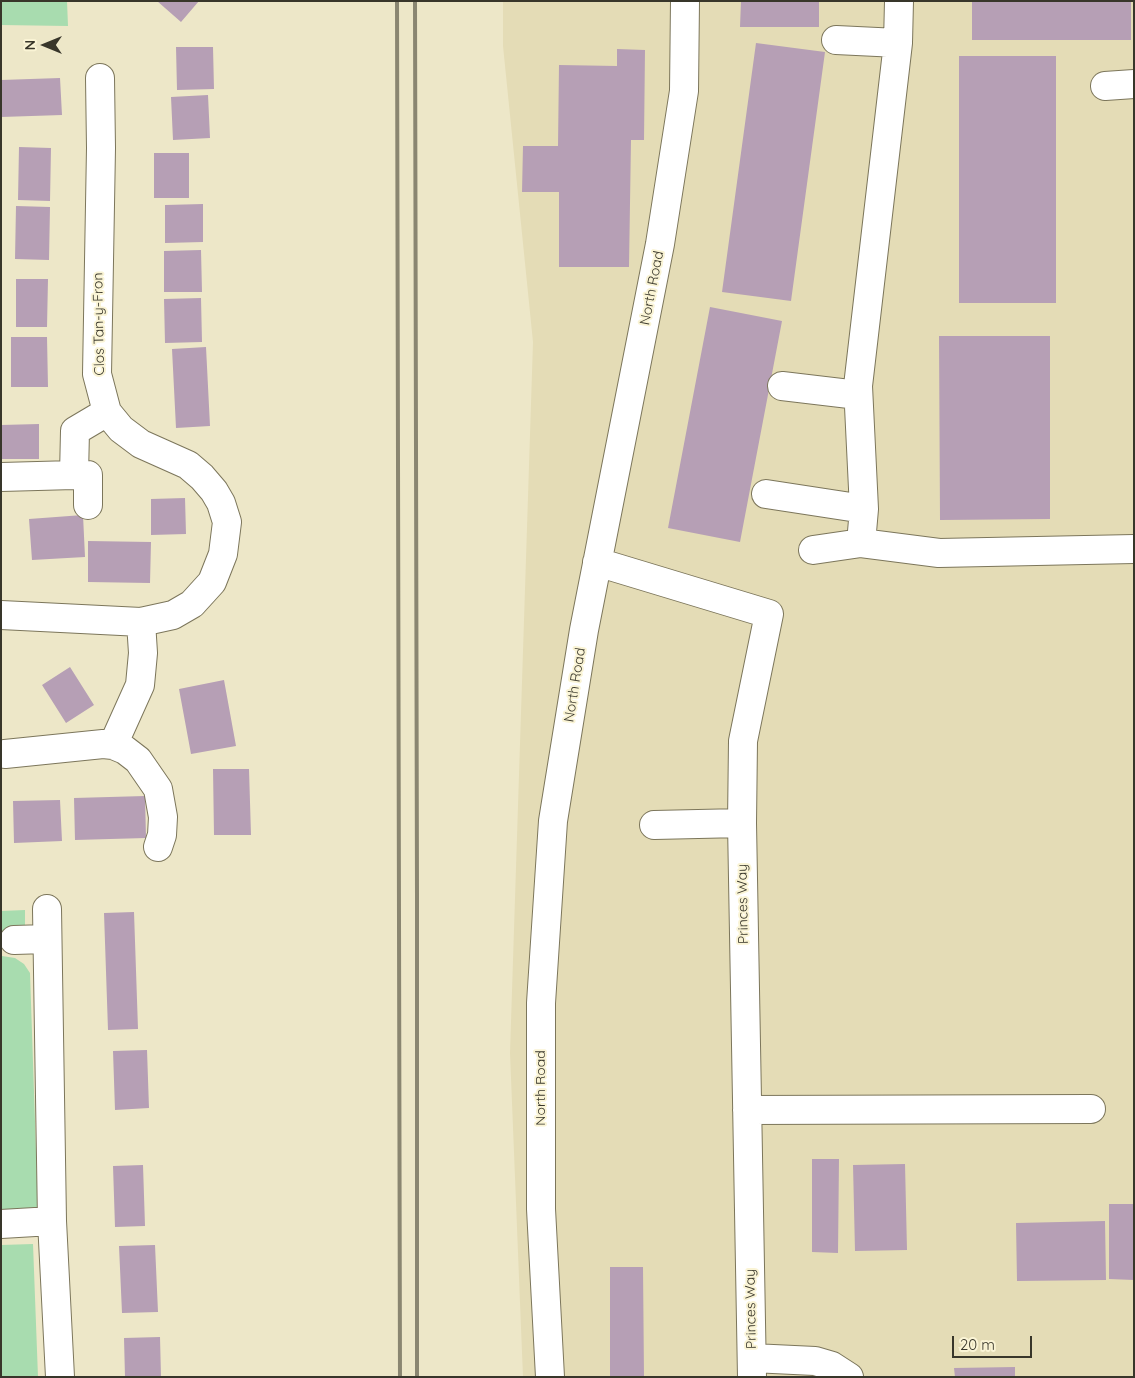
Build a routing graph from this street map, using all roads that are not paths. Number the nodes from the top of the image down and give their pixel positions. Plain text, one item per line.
1 (685, 1) edge
2 (899, 1) edge
3 (836, 40) dead end
4 (898, 43) junction
5 (100, 78) dead end
6 (1134, 84) edge
7 (1105, 86) dead end
8 (782, 386) dead end
9 (858, 395) junction
10 (107, 412) junction
11 (74, 476) junction
12 (1, 477) edge
13 (766, 494) dead end
14 (88, 505) dead end
15 (864, 510) junction
16 (861, 543) junction
17 (1134, 549) edge
18 (813, 550) dead end
19 (597, 562) junction
20 (1, 615) edge
21 (141, 622) junction
22 (114, 745) junction
23 (5, 754) dead end
24 (742, 823) junction
25 (654, 825) dead end
26 (158, 847) dead end
27 (47, 908) dead end
28 (47, 939) junction
29 (14, 940) dead end
30 (1091, 1109) dead end
31 (747, 1110) junction
32 (52, 1221) junction
33 (1, 1224) edge
34 (752, 1367) edge
35 (60, 1377) edge
36 (550, 1377) edge
37 (849, 1377) edge

1 - 19 street, North Road
2 - 4 street
3 - 4 street
4 - 9 street
5 - 10 street, Clos Tan-y-Fron
6 - 7 street
8 - 9 street
9 - 15 street
10 - 11 street
10 - 21 street, Clos Tan-y-Fron
11 - 12 street
11 - 14 street
13 - 15 street
15 - 16 street
16 - 17 street
16 - 18 street
19 - 24 street, Princes Way
19 - 36 street, North Road
20 - 21 street, Clos Tan-y-Fron
21 - 22 street
22 - 23 street
22 - 26 street
24 - 25 street
24 - 31 street, Princes Way
27 - 28 street
28 - 29 street
28 - 32 street
30 - 31 street
31 - 34 street, Princes Way
32 - 33 street
32 - 35 street
34 - 37 street

